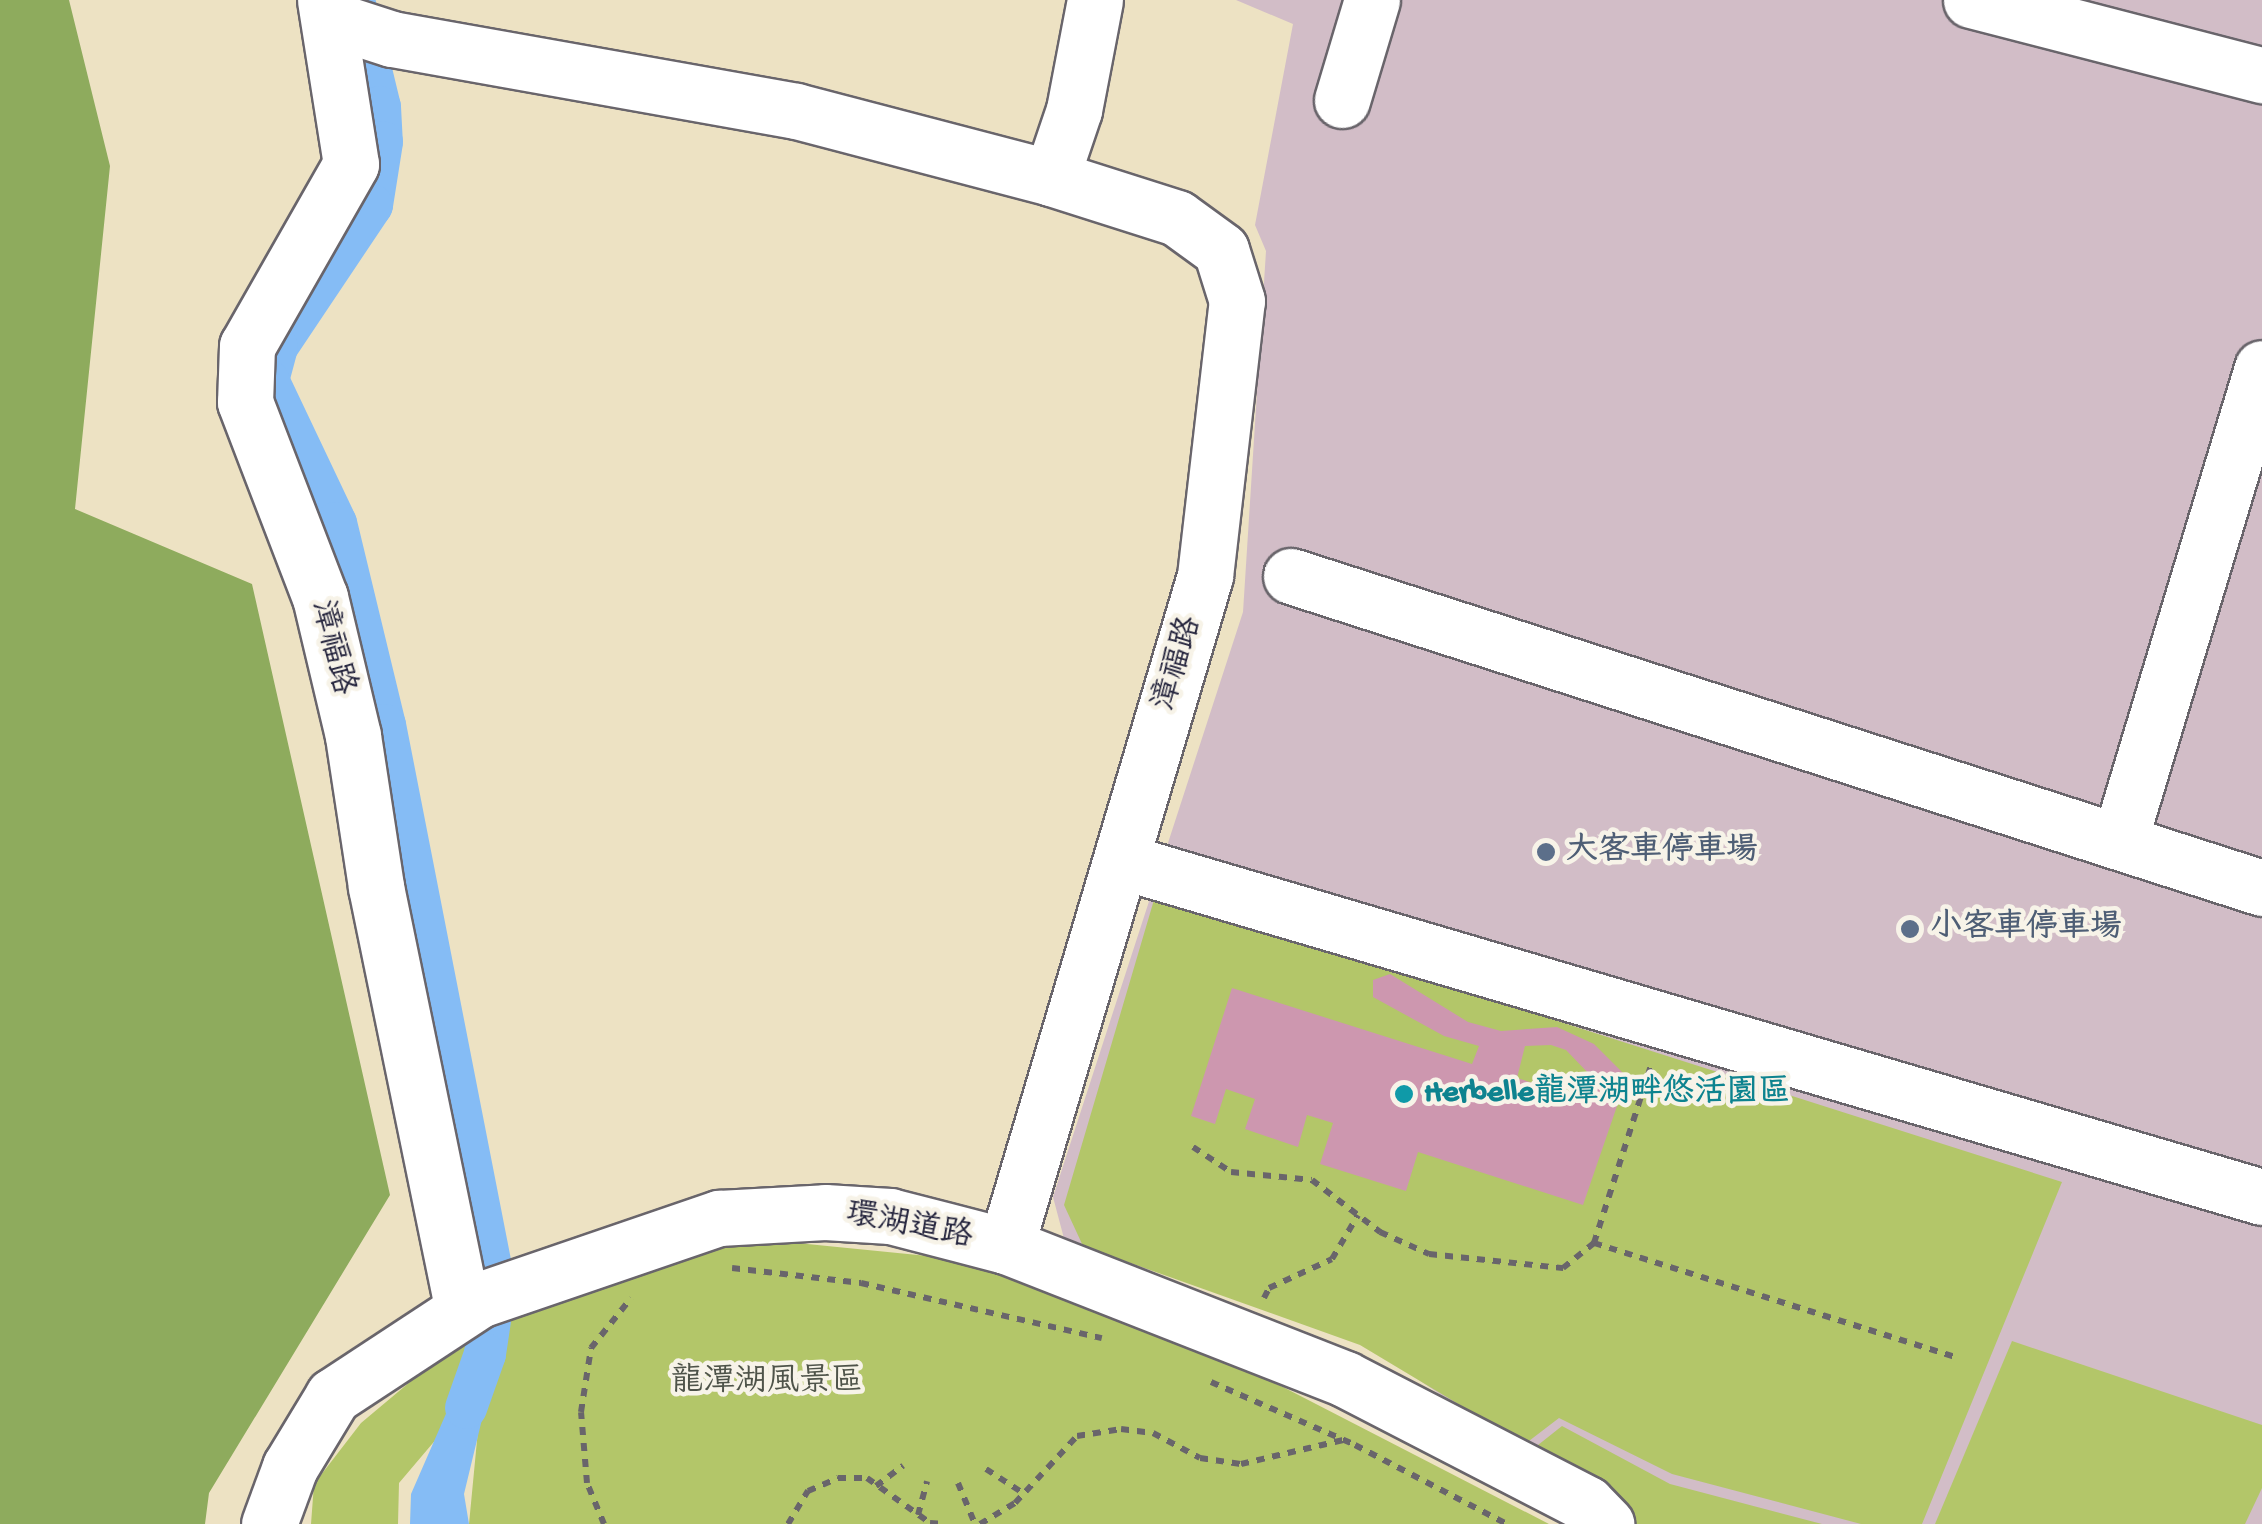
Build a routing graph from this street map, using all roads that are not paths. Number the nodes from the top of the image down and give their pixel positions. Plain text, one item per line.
1 (1095, 0) edge
2 (1372, 0) edge
3 (1971, 0) edge
4 (329, 14) edge
5 (2262, 75) edge
6 (1342, 100) dead end
7 (1051, 178) junction
8 (2262, 368) edge
9 (1291, 576) dead end
10 (2118, 842) junction
11 (1120, 861) junction
12 (2262, 888) edge
13 (2262, 1197) edge
14 (1006, 1246) junction
15 (486, 1297) junction
16 (270, 1524) edge
17 (1606, 1524) edge

1 - 7 street
2 - 6 street
3 - 5 street
4 - 7 street, 漳福路
4 - 15 street, 漳福路
7 - 11 street, 漳福路
8 - 10 street
9 - 10 street
10 - 12 street
11 - 13 street
11 - 14 street, 漳福路
14 - 15 street, 環湖道路
14 - 17 street, 環湖道路
15 - 16 street, 環湖道路

